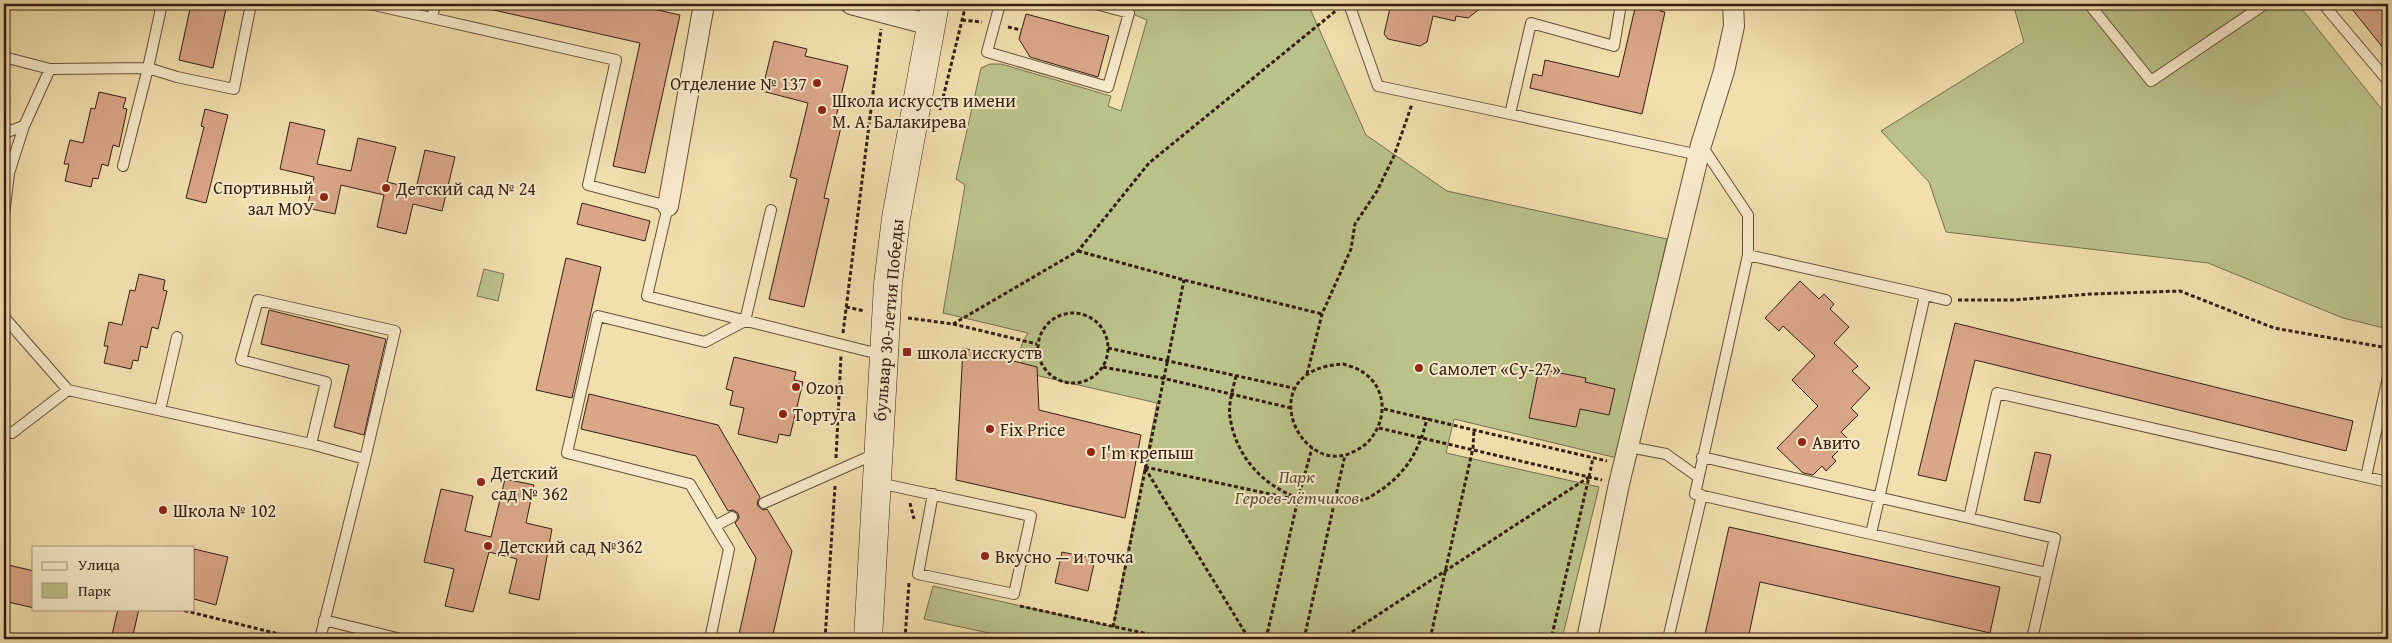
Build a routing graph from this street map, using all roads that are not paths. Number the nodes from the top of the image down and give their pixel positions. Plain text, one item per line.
1 (162, 4) edge
2 (251, 4) edge
3 (370, 4) edge
4 (435, 4) edge
5 (704, 4) edge
6 (851, 4) edge
7 (1000, 4) edge
8 (1096, 4) edge
9 (1349, 4) edge
10 (1621, 4) edge
11 (1733, 4) edge
12 (2089, 4) edge
13 (2266, 4) edge
14 (2323, 4) edge
15 (933, 15) edge
16 (432, 18) junction
17 (4, 57) edge
18 (148, 68) junction
19 (50, 69) junction
20 (2388, 81) edge
21 (1510, 114) junction
22 (24, 126) junction
23 (4, 133) edge
24 (1700, 150) junction
25 (124, 166) dead end
26 (668, 206) junction
27 (771, 210) dead end
28 (4, 215) edge
29 (1748, 255) junction
30 (1925, 295) junction
31 (1946, 300) road end
32 (4, 317) edge
33 (745, 321) junction
34 (177, 337) dead end
35 (884, 355) junction
36 (2388, 377) edge
37 (68, 390) junction
38 (2386, 400) edge
39 (160, 410) junction
40 (4, 431) edge
41 (311, 444) junction
42 (877, 453) junction
43 (1702, 457) junction
44 (365, 460) junction
45 (1624, 465) junction
46 (1698, 477) junction
47 (2366, 477) junction
48 (876, 482) junction
49 (2388, 482) edge
50 (933, 494) junction
51 (1702, 495) junction
52 (1880, 498) junction
53 (764, 503) dead end
54 (732, 517) dead end
55 (1969, 518) junction
56 (715, 526) junction
57 (1871, 534) junction
58 (2047, 574) junction
59 (324, 620) junction
60 (320, 639) edge
61 (401, 639) edge
62 (710, 639) edge
63 (869, 639) edge
64 (1587, 639) edge
65 (1668, 639) edge
66 (2032, 639) edge

1 - 18 lane
2 - 18 lane
3 - 16 lane
4 - 16 lane
5 - 26 street
6 - 15 street
7 - 8 lane
9 - 21 lane
10 - 21 lane
11 - 24 street
12 - 13 lane
14 - 20 lane
15 - 35 main road, бульвар 30-летия Победы
16 - 26 lane
17 - 19 lane
18 - 19 lane
18 - 25 lane
19 - 22 lane
21 - 24 lane
22 - 23 lane
22 - 28 lane
24 - 29 lane
24 - 45 street
26 - 33 lane
27 - 33 lane
29 - 30 lane
29 - 43 lane
30 - 31 lane
30 - 52 lane
32 - 37 lane
33 - 35 lane
33 - 56 lane
34 - 39 lane
35 - 42 main road, бульвар 30-летия Победы
36 - 38 lane
37 - 39 lane
37 - 40 lane
38 - 47 lane
39 - 41 lane
41 - 44 lane
41 - 44 lane
42 - 48 main road, бульвар 30-летия Победы
42 - 53 lane
43 - 46 lane
43 - 52 lane
44 - 59 lane
45 - 46 lane
45 - 64 street
46 - 51 lane
47 - 49 lane
47 - 55 lane
48 - 50 lane
48 - 63 main road, бульвар 30-летия Победы
50 - 50 lane
51 - 57 lane
51 - 65 lane
52 - 55 lane
52 - 57 lane
54 - 56 lane
55 - 58 lane
56 - 62 lane
57 - 58 lane
58 - 66 lane
59 - 60 lane
59 - 61 lane

